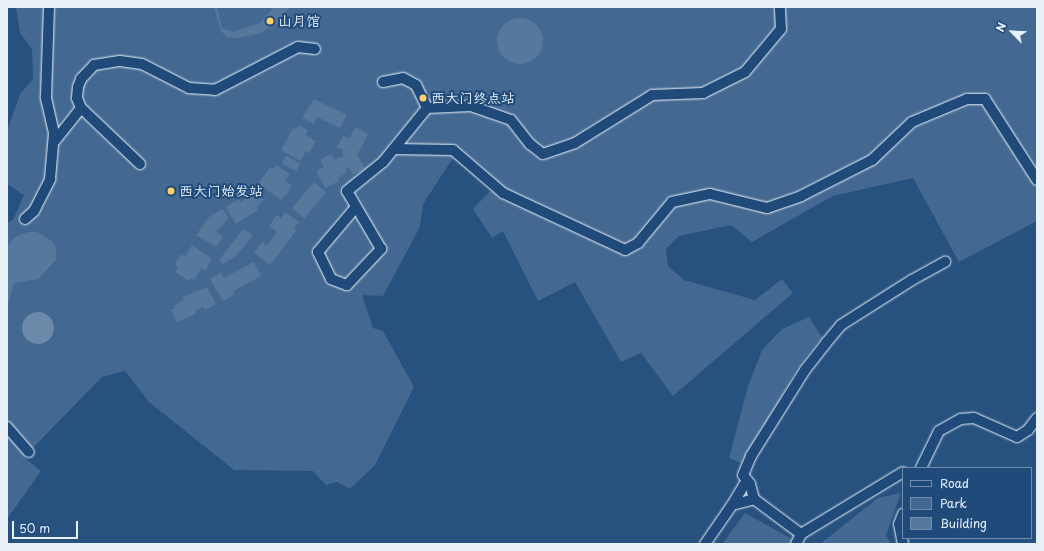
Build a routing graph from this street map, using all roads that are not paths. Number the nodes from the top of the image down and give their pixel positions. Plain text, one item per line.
1 (49, 7) edge
2 (780, 7) edge
3 (316, 49) tunnel mouth
4 (383, 82) tunnel mouth
5 (81, 108) junction
6 (428, 108) junction
7 (54, 142) junction
8 (394, 149) junction
9 (140, 164) tunnel mouth
10 (1037, 180) edge
11 (356, 207) junction
12 (25, 220) dead end
13 (945, 262) dead end
14 (1037, 418) edge
15 (7, 427) edge
16 (29, 452) dead end
17 (921, 467) edge
18 (902, 473) edge
19 (747, 480) junction
20 (754, 499) junction
21 (732, 506) junction
22 (902, 516) edge
23 (801, 534) junction
24 (902, 539) edge
25 (705, 544) edge
26 (796, 544) edge

1 - 7 street
2 - 6 street
3 - 5 street
4 - 6 street
5 - 7 street
5 - 9 street
6 - 8 street
7 - 12 street
8 - 10 street
8 - 11 street
11 - 11 street
13 - 19 street
14 - 17 street
15 - 16 street
18 - 23 street
19 - 20 street
19 - 21 street
20 - 21 street
20 - 23 street
21 - 25 street
22 - 24 street
23 - 26 street

